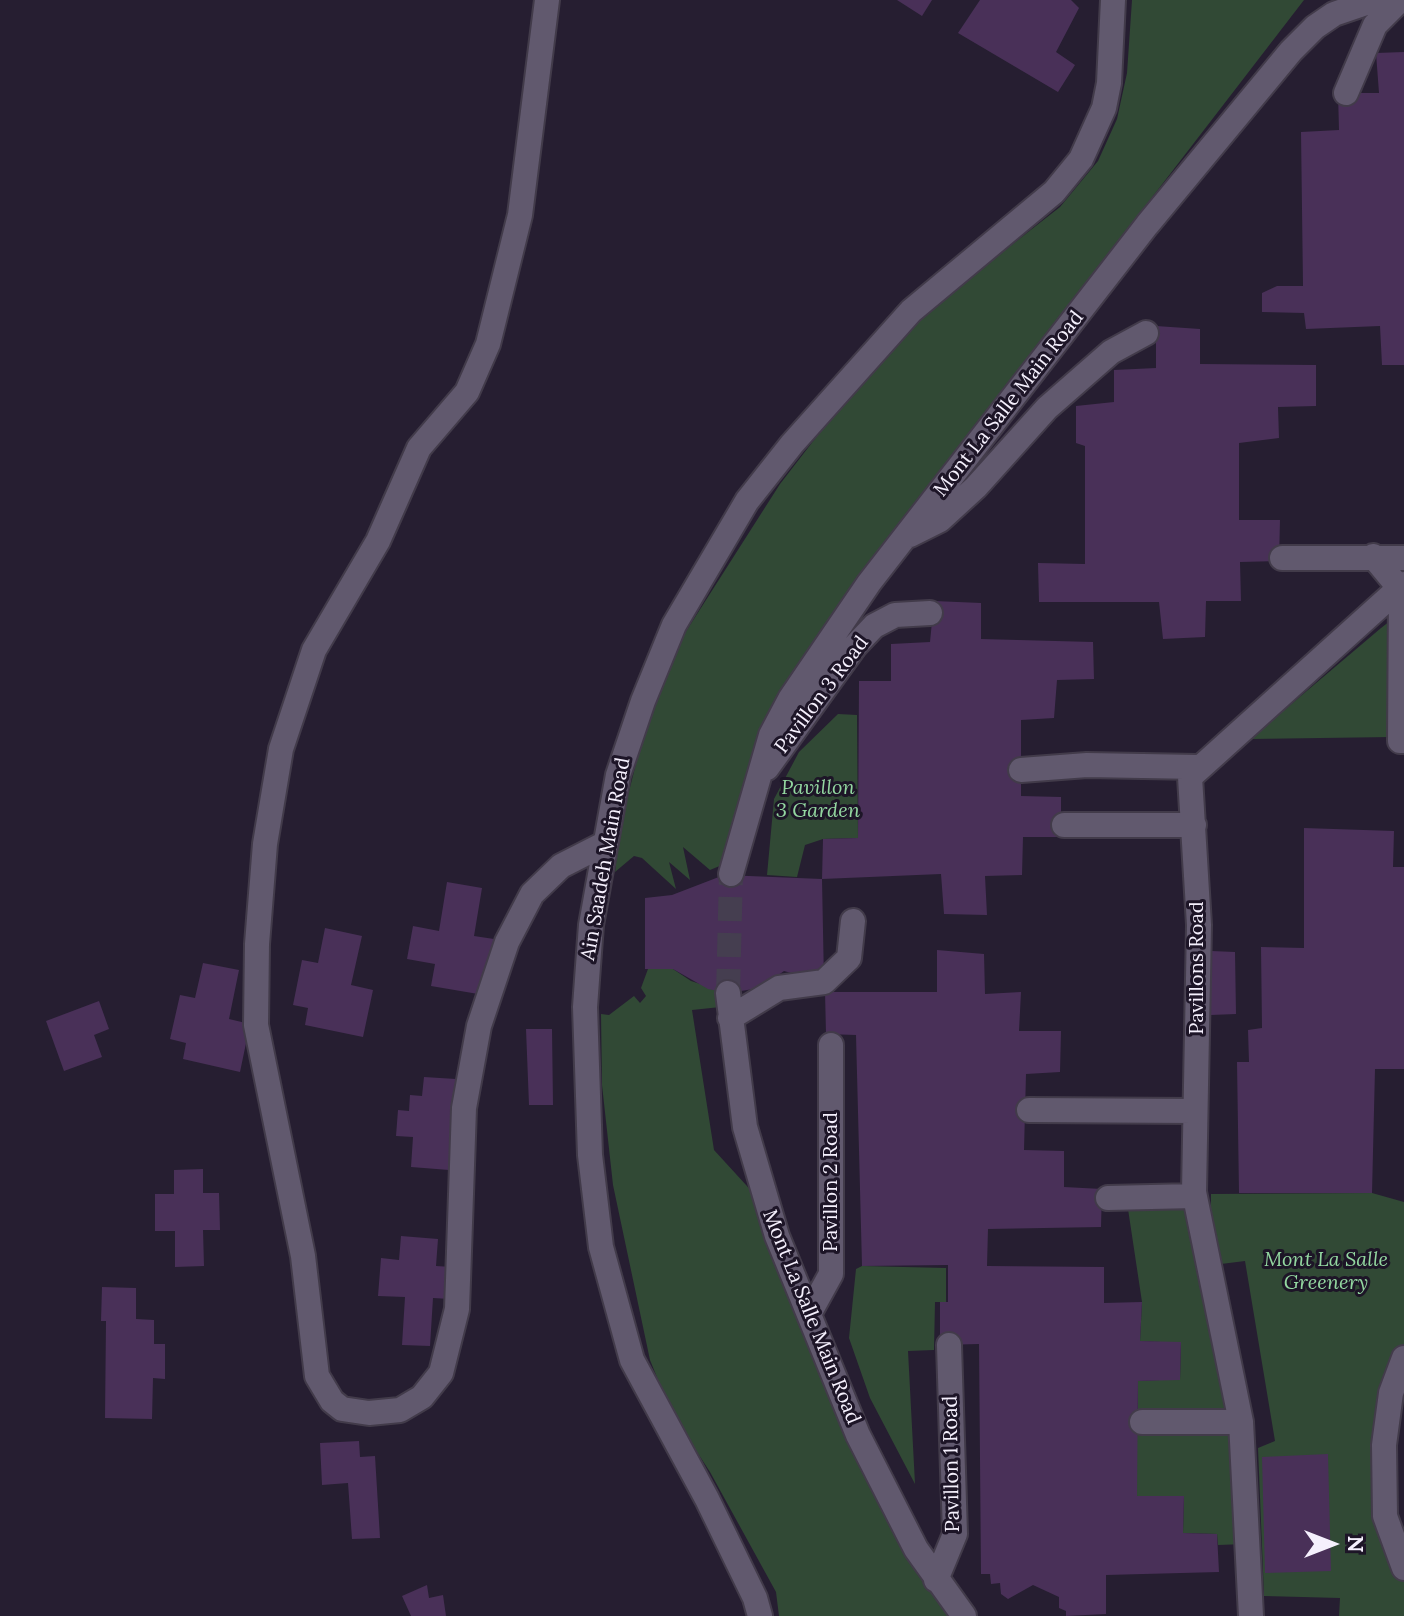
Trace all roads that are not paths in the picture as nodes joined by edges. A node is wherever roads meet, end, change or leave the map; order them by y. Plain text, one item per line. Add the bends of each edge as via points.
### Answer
1 (547, 0) edge
2 (1113, 0) edge
3 (1375, 0) edge
4 (1400, 0) edge
5 (1346, 93) dead end
6 (1146, 333) dead end
7 (905, 537) junction
8 (1373, 556) junction
9 (1282, 558) dead end
10 (1404, 558) edge
11 (1402, 587) edge
12 (930, 613) dead end
13 (1402, 741) edge
14 (1198, 767) junction
15 (1021, 770) dead end
16 (756, 782) junction
17 (1064, 825) dead end
18 (1194, 825) junction
19 (606, 843) junction
20 (731, 874) tunnel mouth
21 (853, 921) dead end
22 (728, 993) tunnel mouth
23 (730, 1018) junction
24 (831, 1045) dead end
25 (1029, 1110) dead end
26 (1194, 1111) junction
27 (1194, 1196) junction
28 (1108, 1198) dead end
29 (809, 1314) junction
30 (949, 1345) dead end
31 (1404, 1358) edge
32 (1142, 1422) dead end
33 (1241, 1422) junction
34 (1404, 1568) edge
35 (936, 1580) junction
36 (760, 1616) edge
37 (964, 1616) edge
38 (1251, 1616) edge

1 - 19 street via 520,215 488,344 467,392 419,448 378,541 314,650 281,749 265,844 256,1025 303,1256 317,1376 342,1409 400,1410 422,1397 441,1373 457,1309 464,1108 479,1026 507,942 532,894 561,866
2 - 19 street, Ain Saadeh Main Road via 1109,83 1081,159 1054,192 899,325 792,444 718,546 674,625 643,701 618,775
3 - 7 street, Mont La Salle Main Road via 1334,14 1291,51 1147,225
4 - 5 street via 1375,25
6 - 7 street via 1111,352 1047,408 940,520
7 - 16 street, Mont La Salle Main Road via 790,699
8 - 9 street
8 - 10 street
8 - 11 street
11 - 13 street
11 - 14 street
12 - 16 street, Pavillon 3 Road via 895,615 874,626
14 - 15 street
14 - 18 street, Pavillons Road via 1190,777
16 - 20 street, Mont La Salle Main Road
17 - 18 street
18 - 26 street, Pavillons Road via 1199,925
19 - 36 street, Ain Saadeh Main Road via 591,925 585,1007 589,1141 601,1247 632,1360 707,1499
21 - 23 street via 849,958 824,982 779,988
22 - 23 street, Mont La Salle Main Road
23 - 29 street, Mont La Salle Main Road via 747,1135 767,1210
24 - 29 street, Pavillon 2 Road via 831,1274
25 - 26 street
26 - 27 street, Pavillons Road
27 - 28 street
27 - 33 street, Pavillons Road
29 - 35 street, Mont La Salle Main Road via 858,1435
30 - 35 street, Pavillon 1 Road via 955,1534
31 - 34 street via 1391,1393 1384,1445 1385,1516
32 - 33 street
33 - 38 street, Pavillons Road via 1236,1550
35 - 37 street, Mont La Salle Main Road

